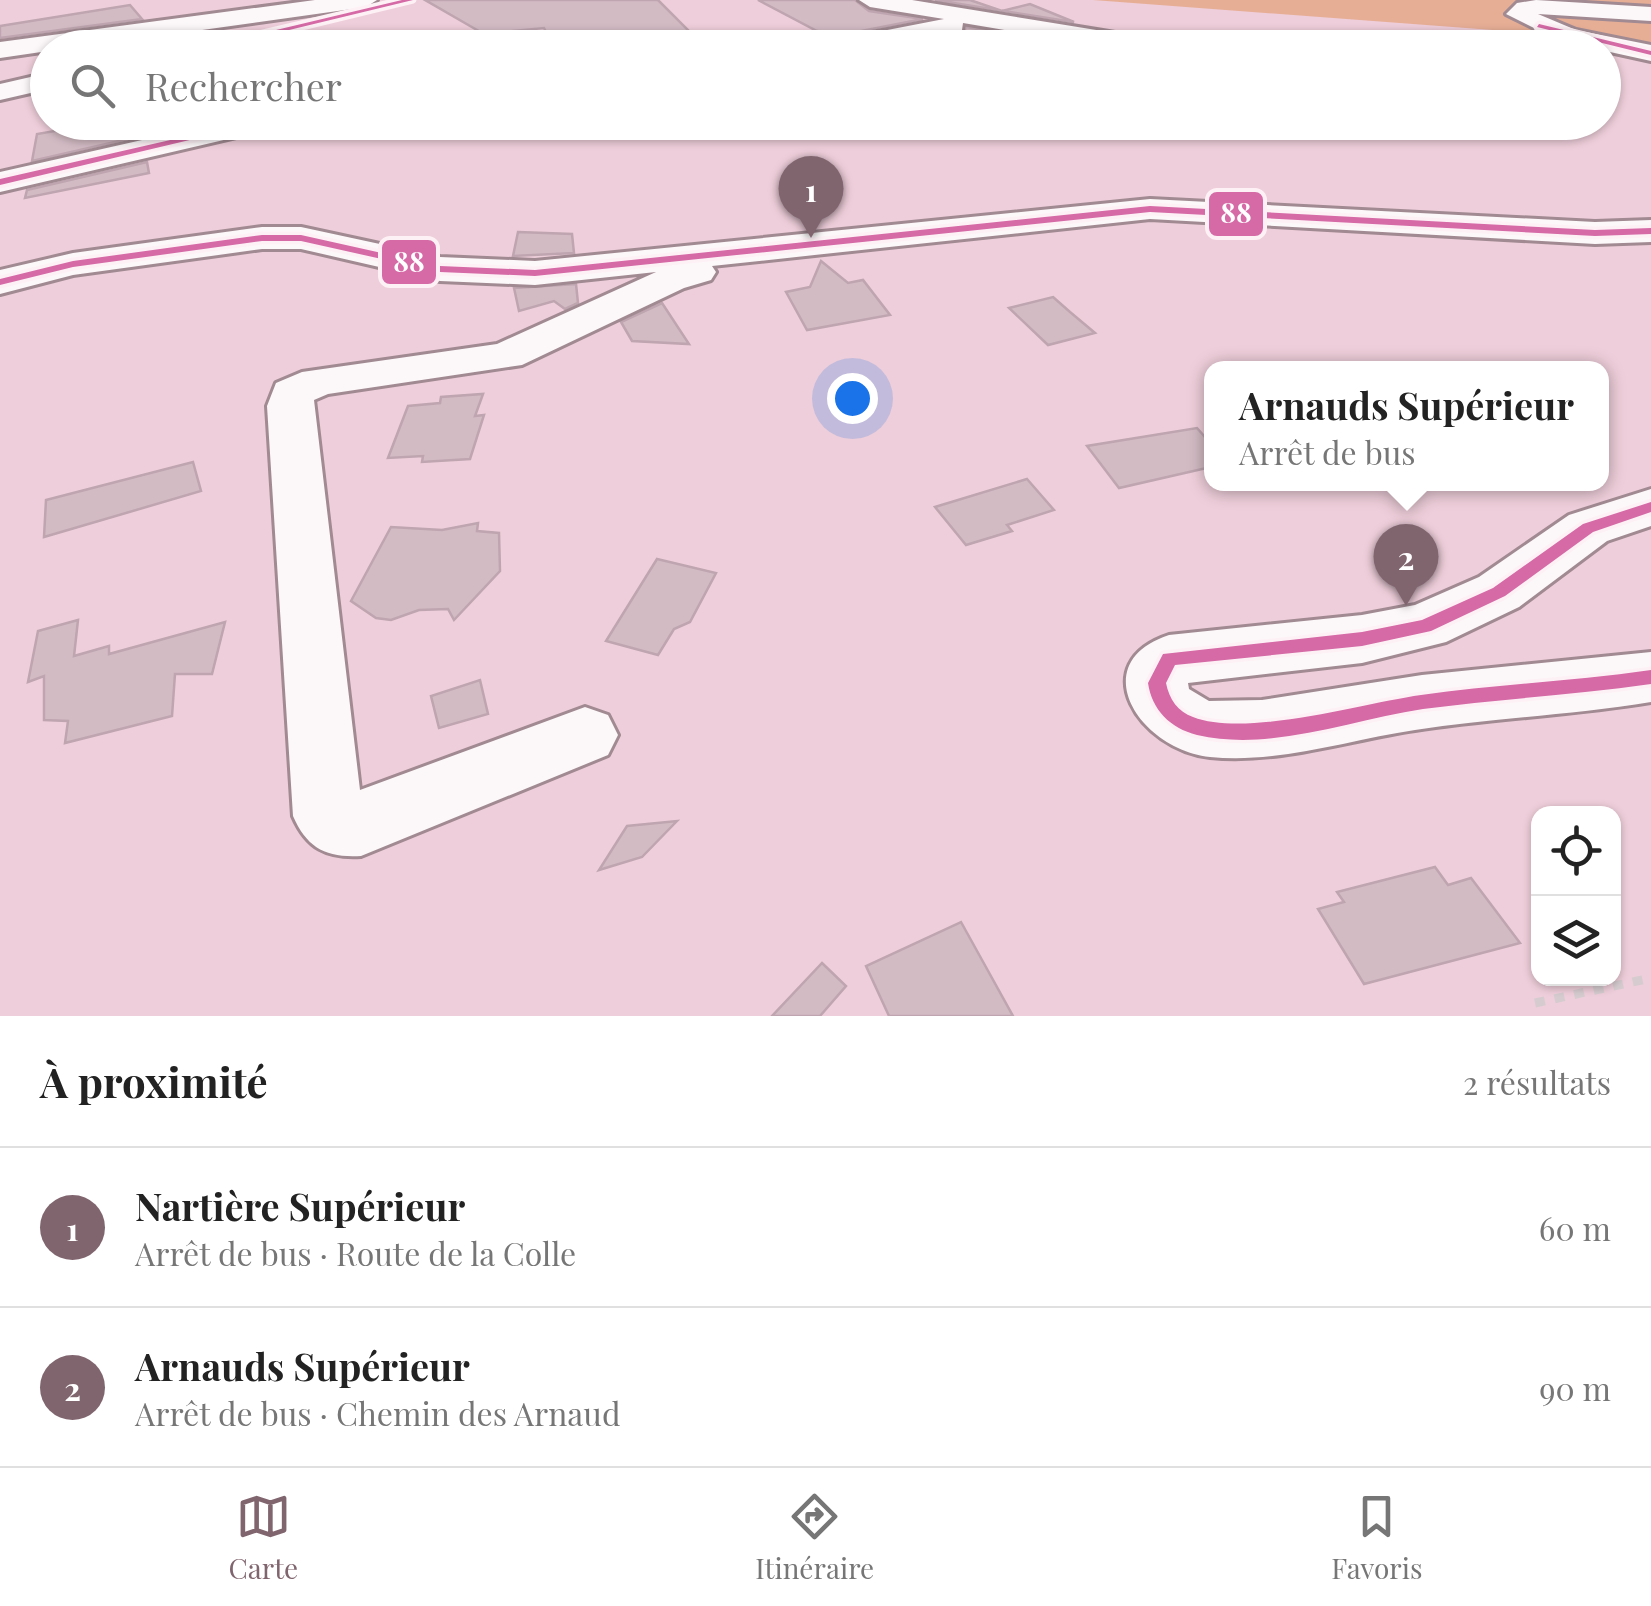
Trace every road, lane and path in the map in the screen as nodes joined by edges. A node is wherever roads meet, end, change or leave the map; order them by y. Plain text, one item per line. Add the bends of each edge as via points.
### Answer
1 (366, 0) edge
2 (410, 0) edge
3 (870, 0) edge
4 (1651, 14) edge
5 (971, 18) junction
6 (1531, 22) junction
7 (146, 30) edge
8 (279, 30) edge
9 (932, 30) edge
10 (1046, 30) edge
11 (1521, 30) edge
12 (1562, 30) edge
13 (1575, 30) edge
14 (1621, 38) edge
15 (1651, 44) edge
16 (1621, 45) edge
17 (30, 46) edge
18 (0, 50) edge
19 (1651, 53) edge
20 (1621, 55) edge
21 (1651, 63) edge
22 (30, 86) edge
23 (0, 92) edge
24 (30, 108) edge
25 (0, 112) edge
26 (185, 140) edge
27 (0, 182) edge
28 (1651, 231) edge
29 (749, 248) junction
30 (0, 282) edge
31 (1651, 507) edge
32 (1651, 676) edge
33 (585, 735) dead end
34 (1651, 978) edge
35 (1534, 1003) dead end

1 - 7 street
2 - 8 street
3 - 5 street
4 - 6 street via 1520,10
5 - 9 street
5 - 10 street
6 - 11 street via 1507,22
6 - 12 street
6 - 13 street
14 - 15 street
16 - 19 street
17 - 18 street
20 - 21 street
22 - 23 street
24 - 25 street
26 - 27 street
28 - 29 street via 1150,209
29 - 30 street via 472,273 301,238 262,238 73,264
29 - 33 street via 744,260 670,280 506,356 318,382 292,393 328,816 361,824
31 - 32 street via 1588,528 1500,592 1424,626 1362,640 1169,659 1154,688 1179,720 1206,729 1252,728
34 - 35 path

